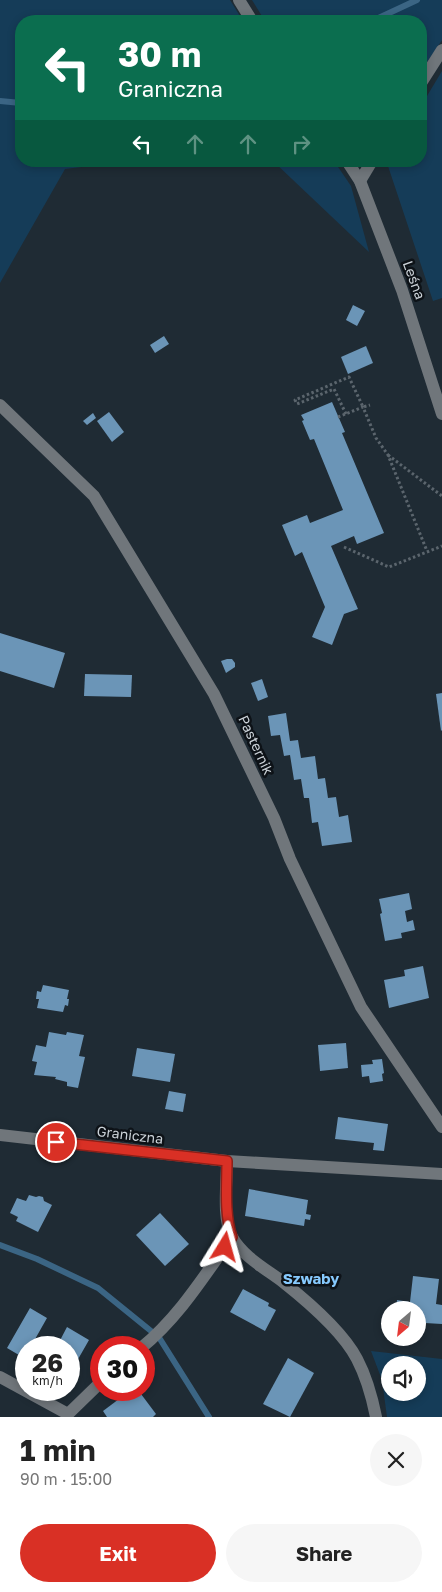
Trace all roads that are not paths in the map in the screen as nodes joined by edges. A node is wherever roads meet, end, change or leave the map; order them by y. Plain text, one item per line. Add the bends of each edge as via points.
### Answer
1 (239, 0) edge
2 (248, 15) edge
3 (442, 50) edge
4 (427, 74) edge
5 (351, 167) edge
6 (368, 167) edge
7 (360, 181) junction
8 (0, 405) edge
9 (442, 414) edge
10 (442, 1127) edge
11 (0, 1135) edge
12 (227, 1161) junction
13 (442, 1174) edge
14 (232, 1237) junction
15 (155, 1337) edge
16 (0, 1377) edge
17 (90, 1393) edge
18 (376, 1417) edge

1 - 2 street
3 - 4 street
5 - 7 street, Leśna
6 - 7 street
7 - 9 street, Leśna via 402,290
8 - 10 street, Pasternik via 94,496 214,694 361,1007
11 - 12 street, Graniczna
12 - 13 street, Graniczna
12 - 14 street via 227,1213
14 - 15 street via 176,1314
14 - 18 street via 342,1337 366,1377
16 - 17 street via 68,1414

